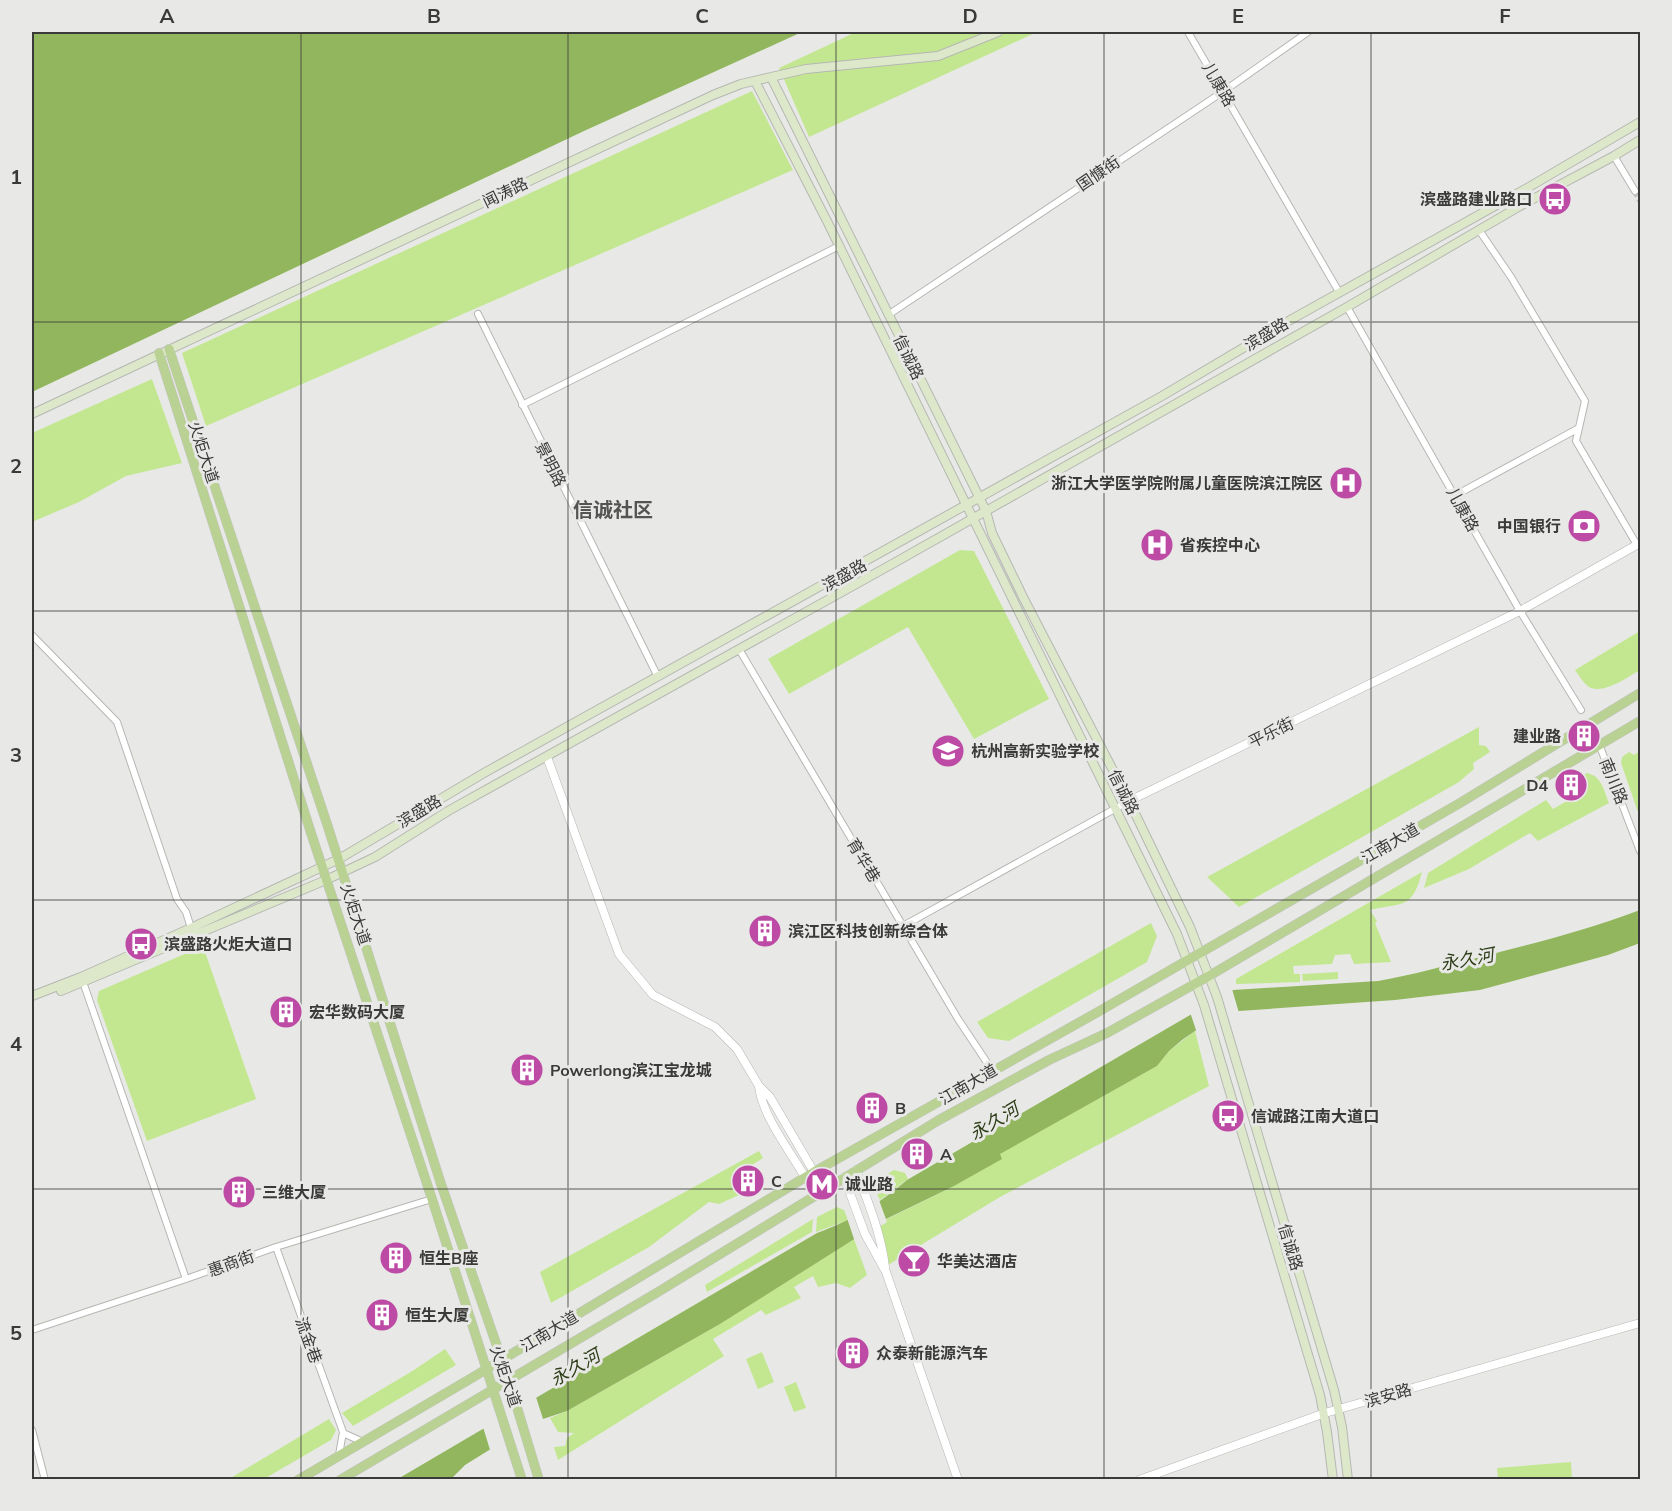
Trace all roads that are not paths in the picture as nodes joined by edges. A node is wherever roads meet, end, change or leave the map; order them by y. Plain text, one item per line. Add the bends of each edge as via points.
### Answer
1 (998, 32) edge
2 (1188, 32) edge
3 (1308, 32) edge
4 (771, 77) junction
5 (755, 81) junction
6 (1224, 91) junction
7 (1641, 122) edge
8 (1641, 140) edge
9 (1614, 156) junction
10 (1635, 191) dead end
11 (1479, 230) junction
12 (839, 246) junction
13 (1339, 292) junction
14 (1347, 307) junction
15 (478, 314) dead end
16 (888, 315) junction
17 (169, 348) junction
18 (159, 353) junction
19 (522, 405) junction
20 (32, 414) edge
21 (1579, 428) junction
22 (1456, 495) junction
23 (979, 498) junction
24 (966, 506) junction
25 (986, 511) junction
26 (972, 518) junction
27 (1639, 544) edge
28 (1520, 611) junction
29 (32, 635) edge
30 (739, 649) junction
31 (658, 677) junction
32 (1641, 693) edge
33 (1581, 710) dead end
34 (1641, 721) edge
35 (1599, 744) junction
36 (547, 757) junction
37 (1129, 801) junction
38 (1114, 809) junction
39 (1641, 851) edge
40 (339, 859) junction
41 (322, 867) junction
42 (343, 873) junction
43 (326, 880) junction
44 (903, 926) junction
45 (191, 928) junction
46 (1200, 952) junction
47 (1186, 959) junction
48 (1209, 976) junction
49 (82, 980) junction
50 (1196, 984) junction
51 (32, 996) edge
52 (32, 1001) edge
53 (992, 1070) junction
54 (759, 1086) junction
55 (856, 1170) junction
56 (814, 1172) junction
57 (844, 1177) junction
58 (805, 1178) junction
59 (432, 1199) junction
60 (276, 1247) junction
61 (886, 1272) junction
62 (186, 1279) junction
63 (1641, 1323) edge
64 (32, 1330) edge
65 (502, 1360) junction
66 (487, 1369) junction
67 (509, 1381) junction
68 (493, 1389) junction
69 (1339, 1409) junction
70 (1324, 1413) junction
71 (32, 1430) edge
72 (343, 1433) junction
73 (363, 1442) junction
74 (339, 1455) junction
75 (45, 1479) edge
76 (298, 1479) edge
77 (340, 1479) edge
78 (522, 1479) edge
79 (540, 1479) edge
80 (958, 1479) edge
81 (1138, 1479) edge
82 (1333, 1479) edge
83 (1348, 1479) edge

1 - 4 main road, 闻涛路 via 938,56 806,69
2 - 6 street, 儿康路
3 - 6 street, 国慷街
4 - 5 main road, 闻涛路
4 - 16 main road, 信诚路
5 - 12 main road, 信诚路
5 - 17 main road, 闻涛路 via 713,95
6 - 13 street, 儿康路
6 - 16 street, 国慷街
7 - 13 main road, 滨盛路
8 - 9 main road, 滨盛路
9 - 10 street
9 - 11 main road, 滨盛路
11 - 14 main road, 滨盛路
11 - 21 street via 1585,401
12 - 19 street
12 - 24 main road, 信诚路
13 - 23 main road, 滨盛路
14 - 22 street, 儿康路
14 - 25 main road, 滨盛路
15 - 19 street, 景明路
16 - 23 main road, 信诚路
17 - 18 main road, 闻涛路
17 - 40 main road, 火炬大道
18 - 20 main road, 闻涛路
18 - 41 main road, 火炬大道
19 - 31 street, 景明路
21 - 22 street
21 - 27 street via 1576,441
22 - 28 street, 儿康路
23 - 24 main road, 滨盛路
23 - 25 main road, 信诚路
24 - 26 main road, 信诚路
24 - 31 main road, 滨盛路
25 - 26 main road, 滨盛路
25 - 37 main road, 信诚路 via 992,533 1023,597
26 - 30 main road, 滨盛路
26 - 38 main road, 信诚路
27 - 28 street, 平乐街
28 - 33 street, 儿康路
28 - 37 street, 平乐街
29 - 45 street via 117,722 177,899
30 - 36 main road, 滨盛路
30 - 44 street, 育华巷
31 - 40 main road, 滨盛路
32 - 46 main road, 江南大道 via 1460,803
34 - 35 main road, 江南大道
35 - 39 street, 南川路
35 - 48 main road, 江南大道
36 - 42 main road, 滨盛路
36 - 54 street via 619,954 653,995 715,1027 737,1049
37 - 38 street, 平乐街
37 - 46 main road, 信诚路
38 - 44 street, 平乐街
38 - 47 main road, 信诚路
40 - 41 main road, 滨盛路
40 - 42 main road, 火炬大道
41 - 43 main road, 火炬大道
41 - 45 main road, 滨盛路
42 - 43 main road, 滨盛路
42 - 65 main road, 火炬大道 via 441,1184
43 - 49 main road, 滨盛路
43 - 59 main road, 火炬大道
44 - 53 street, 育华巷
45 - 49 main road, 滨盛路
46 - 47 main road, 江南大道
46 - 48 main road, 信诚路
47 - 50 main road, 信诚路
47 - 53 main road, 江南大道
48 - 50 main road, 江南大道
48 - 69 main road, 信诚路
49 - 51 main road, 滨盛路
49 - 52 main road, 滨盛路
49 - 62 street
50 - 55 main road, 江南大道 via 939,1120
50 - 70 main road, 信诚路
53 - 56 main road, 江南大道
54 - 56 street via 770,1097
54 - 58 street via 770,1118
55 - 57 main road, 江南大道
55 - 61 street via 882,1245
56 - 58 main road, 江南大道
57 - 61 street via 869,1242
57 - 67 main road, 江南大道
58 - 65 main road, 江南大道
59 - 60 street, 惠商街
59 - 66 main road, 火炬大道
60 - 62 street, 惠商街
60 - 72 street, 流金巷
61 - 80 street
62 - 64 street, 惠商街
63 - 69 street, 滨安路
65 - 66 main road, 江南大道
65 - 67 main road, 火炬大道
66 - 68 main road, 火炬大道
66 - 73 main road, 江南大道
67 - 68 main road, 江南大道
67 - 79 main road, 火炬大道
68 - 77 main road, 江南大道
68 - 78 main road, 火炬大道
69 - 70 street, 滨安路
69 - 83 main road, 信诚路
70 - 81 street, 滨安路
70 - 82 main road, 信诚路
71 - 75 street
72 - 73 street
72 - 74 street
73 - 74 main road, 江南大道
74 - 76 main road, 江南大道

